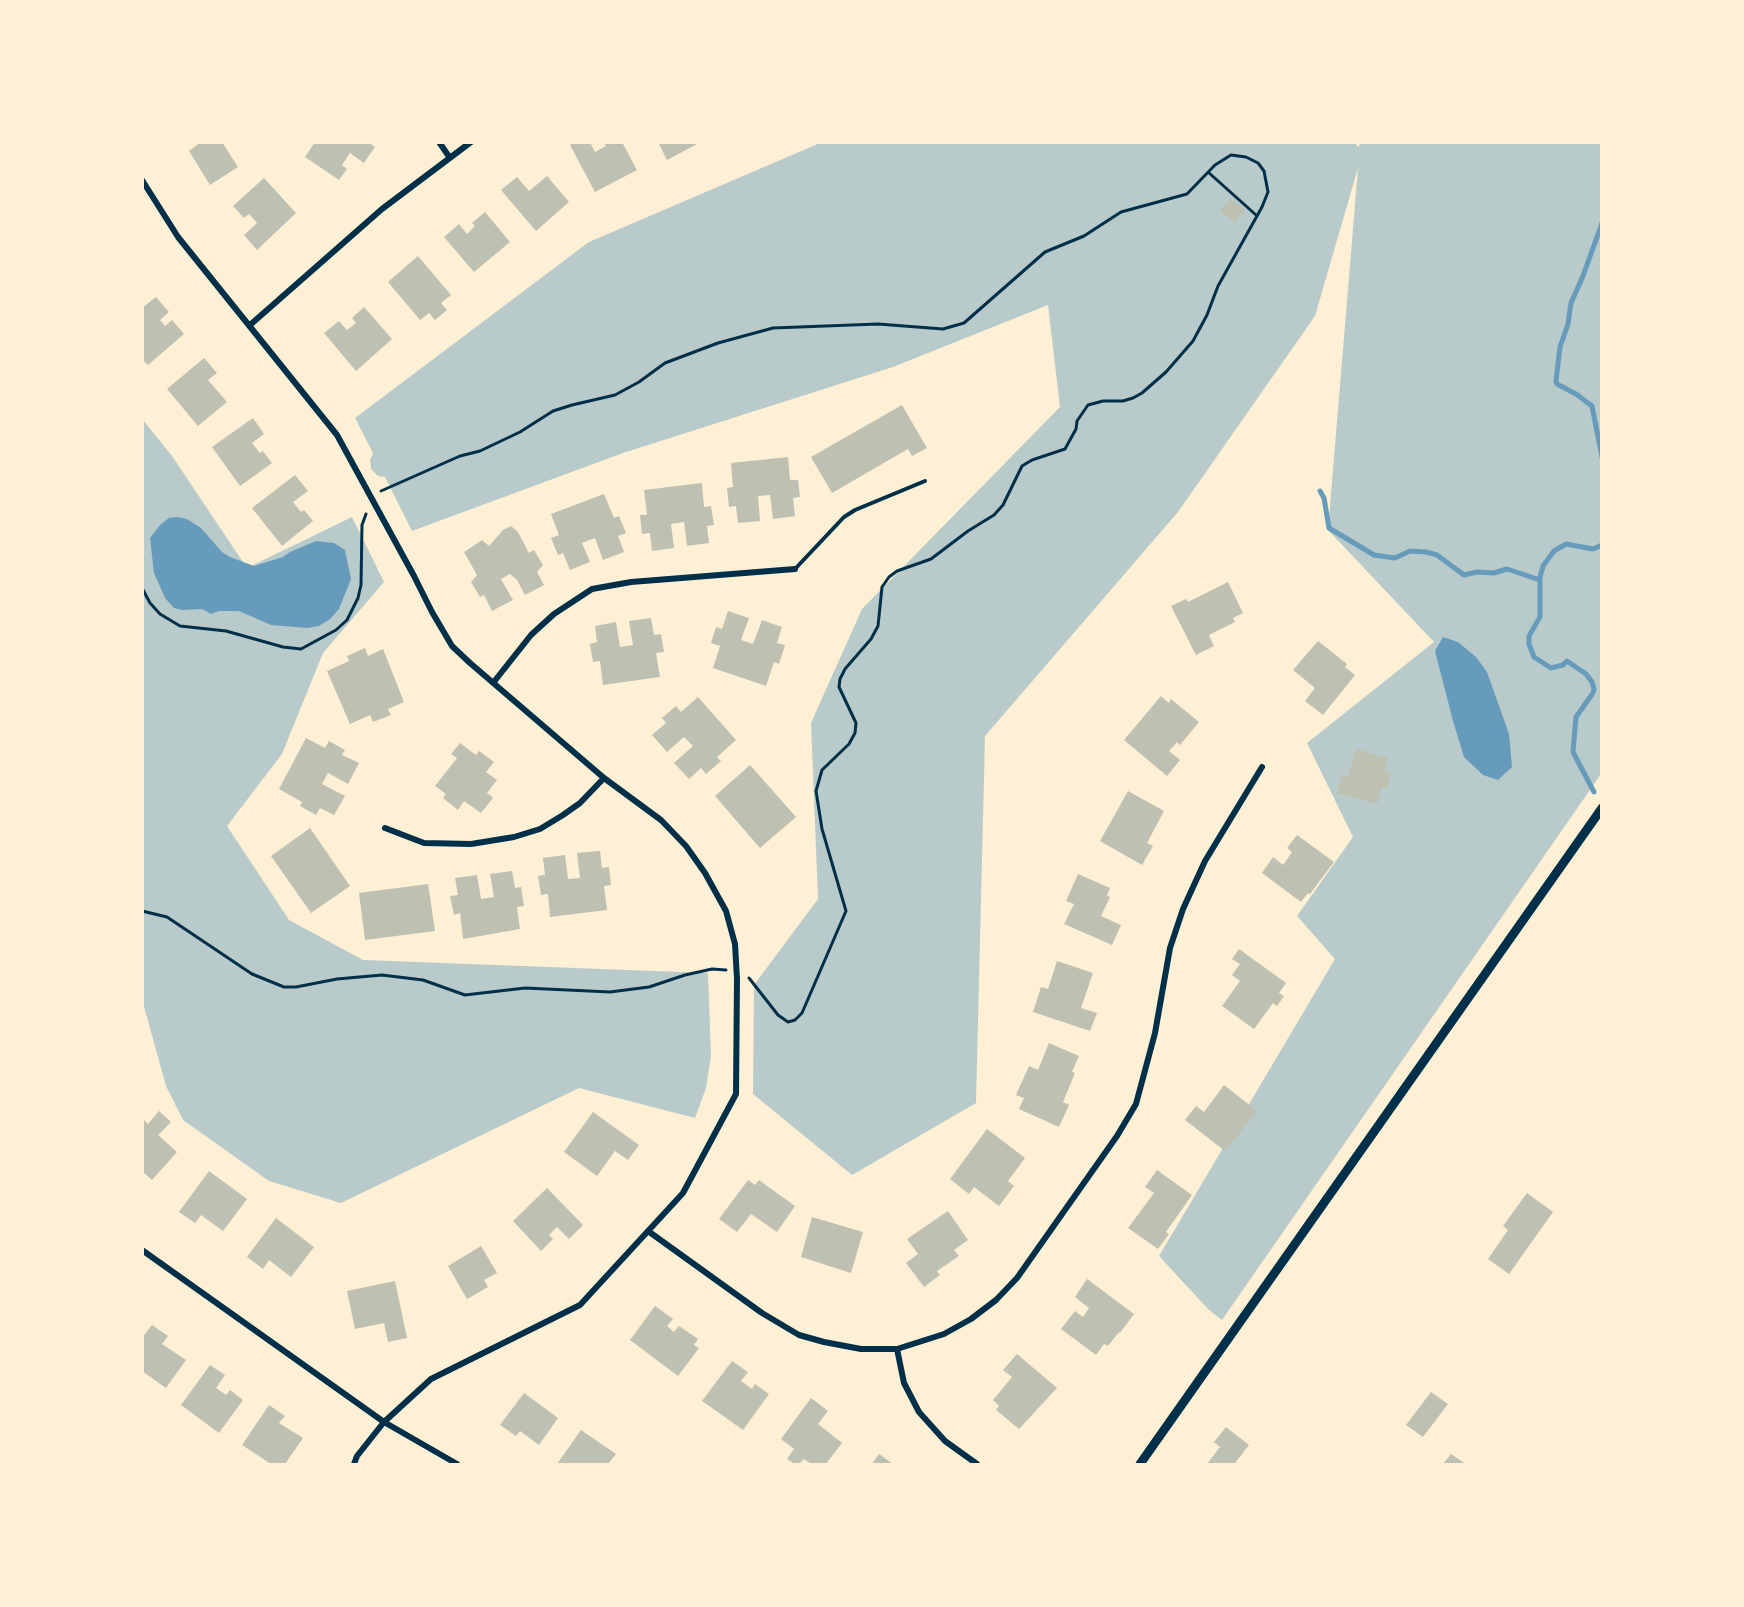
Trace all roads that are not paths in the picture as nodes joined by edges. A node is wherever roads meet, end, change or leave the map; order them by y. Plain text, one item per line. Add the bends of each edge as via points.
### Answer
1 (439, 142) edge
2 (471, 142) edge
3 (450, 158) junction
4 (142, 180) edge
5 (250, 325) junction
6 (925, 481) dead end
7 (795, 569) joint
8 (493, 683) junction
9 (1262, 767) dead end
10 (604, 778) junction
11 (1602, 808) edge
12 (385, 828) dead end
13 (648, 1232) junction
14 (142, 1250) edge
15 (897, 1348) junction
16 (384, 1422) junction
17 (354, 1464) edge
18 (457, 1464) edge
19 (977, 1464) edge
20 (1140, 1464) edge

1 - 3 street
2 - 3 street
3 - 5 street via 382,209
4 - 5 street via 178,237
5 - 8 street via 337,435 453,646
6 - 7 lane via 844,517
7 - 8 street via 631,582 592,589 531,635
8 - 10 street
9 - 15 street via 1205,861 1183,909 1170,948 1136,1104 1117,1136 1017,1278 996,1300 944,1334
10 - 12 street via 563,815 540,829 514,837 471,844 424,843
10 - 13 street via 661,820 686,846 726,911 735,944 736,1094 683,1193
11 - 20 street
13 - 15 street via 799,1335 861,1349
13 - 16 street via 580,1305 431,1379
14 - 16 street
15 - 19 street via 904,1383 919,1412 945,1441
16 - 17 street
16 - 18 street

